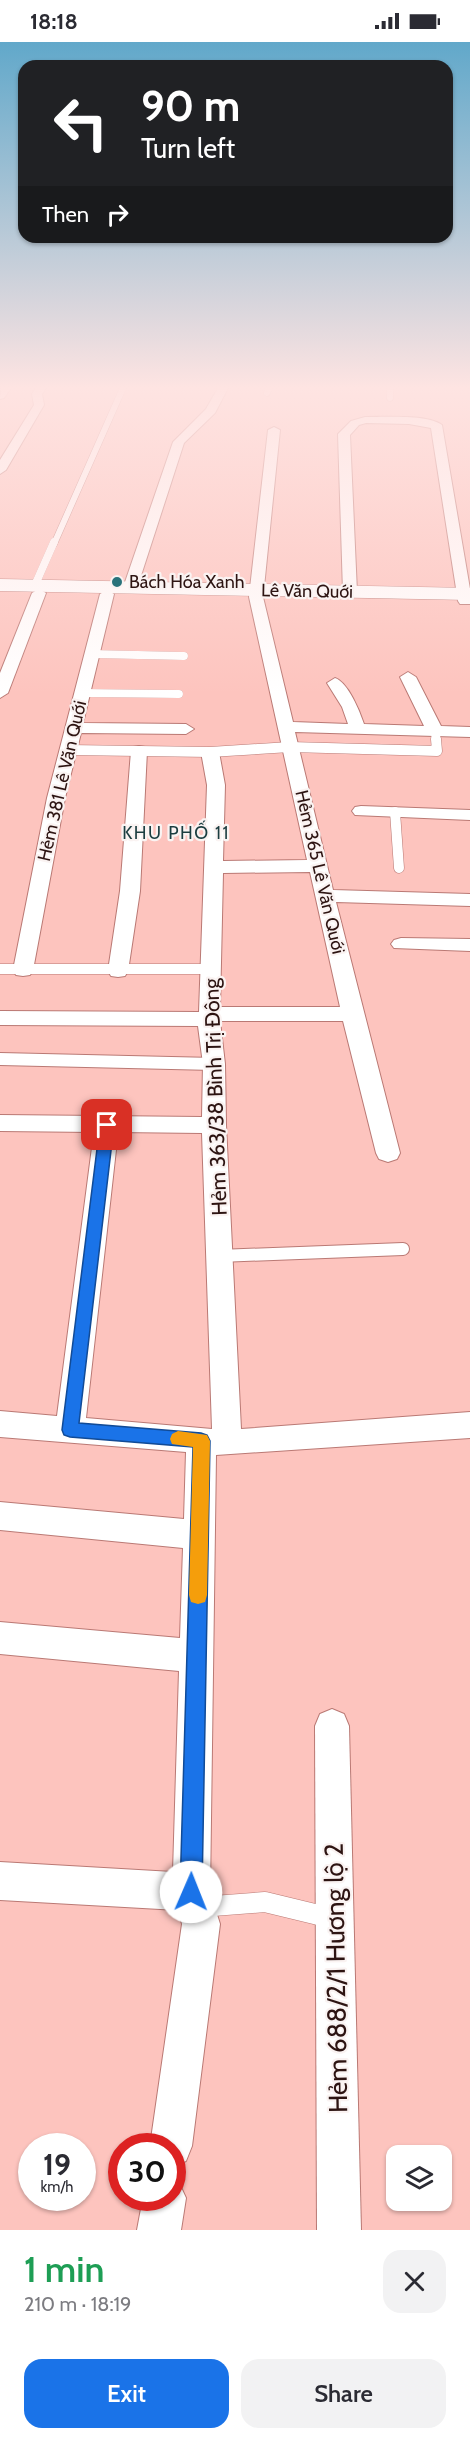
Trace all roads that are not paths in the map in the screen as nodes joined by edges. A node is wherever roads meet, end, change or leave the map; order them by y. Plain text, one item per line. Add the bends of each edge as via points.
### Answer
1 (79, 490) edge
2 (163, 490) edge
3 (267, 490) edge
4 (346, 490) edge
5 (446, 490) edge
6 (0, 585) edge
7 (130, 588) junction
8 (37, 589) junction
9 (0, 592) edge
10 (350, 592) junction
11 (107, 594) junction
12 (256, 594) junction
13 (467, 598) edge
14 (92, 654) junction
15 (184, 656) dead end
16 (3, 675) edge
17 (408, 677) dead end
18 (334, 683) dead end
19 (0, 693) edge
20 (82, 693) junction
21 (179, 694) dead end
22 (285, 727) junction
23 (73, 728) junction
24 (186, 729) dead end
25 (358, 729) junction
26 (435, 731) junction
27 (470, 732) edge
28 (290, 747) junction
29 (68, 750) junction
30 (139, 751) junction
31 (210, 752) junction
32 (361, 811) dead end
33 (395, 812) junction
34 (470, 815) edge
35 (319, 866) junction
36 (214, 867) junction
37 (399, 868) dead end
38 (326, 896) junction
39 (470, 900) edge
40 (401, 944) dead end
41 (470, 945) edge
42 (0, 969) edge
43 (211, 969) junction
44 (22, 970) junction
45 (118, 970) junction
46 (352, 1014) junction
47 (210, 1017) junction
48 (0, 1018) edge
49 (0, 1059) edge
50 (214, 1064) junction
51 (0, 1123) edge
52 (107, 1125) junction
53 (214, 1125) junction
54 (388, 1153) dead end
55 (403, 1249) dead end
56 (219, 1256) junction
57 (0, 1424) edge
58 (470, 1425) edge
59 (70, 1430) junction
60 (214, 1442) junction
61 (0, 1516) edge
62 (200, 1535) junction
63 (0, 1638) edge
64 (196, 1656) junction
65 (332, 1726) dead end
66 (0, 1881) edge
67 (194, 1900) junction
68 (335, 1919) junction
69 (173, 2133) edge
70 (162, 2211) edge
71 (159, 2230) edge
72 (339, 2230) edge

1 - 8 lane
2 - 7 street
3 - 12 street, Hẻm 365 Lê Văn Quới
4 - 10 street
5 - 13 street
6 - 8 main road, Lê Văn Quới
7 - 8 main road, Lê Văn Quới
7 - 12 main road, Lê Văn Quới
8 - 9 main road, Lê Văn Quới
8 - 11 main road, Lê Văn Quới
8 - 16 street
10 - 12 main road, Lê Văn Quới
10 - 13 main road, Lê Văn Quới
11 - 12 main road, Lê Văn Quới
11 - 14 street, Hẻm 381 Lê Văn Quới
12 - 13 main road, Lê Văn Quới
12 - 22 street, Hẻm 365 Lê Văn Quới
14 - 15 lane
14 - 20 street, Hẻm 381 Lê Văn Quới
16 - 19 street
17 - 26 street
18 - 25 street
20 - 21 lane
20 - 23 street, Hẻm 381 Lê Văn Quới
22 - 25 street
22 - 28 street, Hẻm 365 Lê Văn Quới
23 - 24 street
23 - 29 street, Hẻm 381 Lê Văn Quới
25 - 26 street
26 - 27 street
26 - 28 lane via 437,751
28 - 31 lane
28 - 35 street, Hẻm 365 Lê Văn Quới
29 - 30 lane
29 - 44 street, Hẻm 381 Lê Văn Quới
30 - 31 lane
30 - 45 street via 130,891
31 - 36 street, Hẻm 363/38 Bình Trị Đông via 216,785
32 - 33 street
33 - 34 street
33 - 37 lane
35 - 36 street
35 - 38 street, Hẻm 365 Lê Văn Quới
36 - 43 street, Hẻm 363/38 Bình Trị Đông
38 - 39 street
38 - 46 street, Hẻm 365 Lê Văn Quới
40 - 41 street
42 - 44 lane
43 - 45 lane
43 - 47 street, Hẻm 363/38 Bình Trị Đông
44 - 45 lane
46 - 47 street
46 - 54 street, Hẻm 365 Lê Văn Quới
47 - 48 street
47 - 50 street, Hẻm 363/38 Bình Trị Đông
49 - 50 lane
50 - 53 street, Hẻm 363/38 Bình Trị Đông
51 - 52 street
52 - 53 street
52 - 59 street
53 - 56 street, Hẻm 363/38 Bình Trị Đông
55 - 56 lane
56 - 60 street, Hẻm 363/38 Bình Trị Đông
57 - 59 street
58 - 60 street
59 - 60 street
60 - 62 street, Hẻm 363/38 Bình Trị Đông
61 - 62 street
62 - 64 street, Hẻm 363/38 Bình Trị Đông
63 - 64 street
64 - 67 street, Hẻm 363/38 Bình Trị Đông
65 - 68 street, Hẻm 688/2/1 Hương lộ 2
66 - 67 street
67 - 68 lane via 265,1902
67 - 69 street, Hẻm 363/38 Bình Trị Đông via 201,1924
68 - 72 street, Hẻm 688/2/1 Hương lộ 2
70 - 71 street

